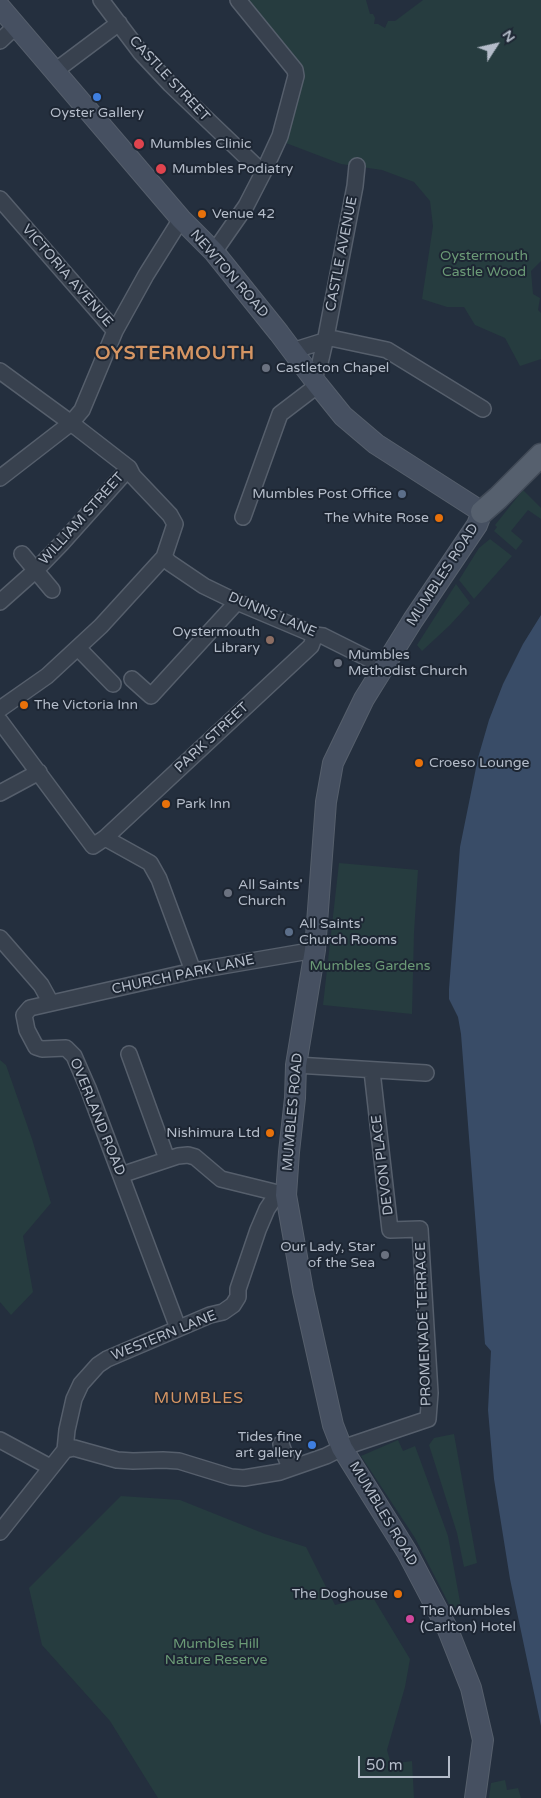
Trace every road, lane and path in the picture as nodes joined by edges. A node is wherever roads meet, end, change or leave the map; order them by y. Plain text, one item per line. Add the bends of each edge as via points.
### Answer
1 (101, 0) edge
2 (238, 0) edge
3 (0, 8) edge
4 (118, 23) junction
5 (16, 26) junction
6 (0, 41) edge
7 (55, 71) junction
8 (357, 166) dead end
9 (264, 173) junction
10 (0, 199) edge
11 (181, 219) junction
12 (214, 252) junction
13 (114, 331) junction
14 (325, 339) junction
15 (292, 351) junction
16 (0, 371) edge
17 (315, 382) junction
18 (483, 409) dead end
19 (71, 423) junction
20 (541, 455) edge
21 (129, 468) junction
22 (0, 478) edge
23 (482, 512) junction
24 (243, 517) dead end
25 (22, 554) dead end
26 (164, 557) junction
27 (36, 570) junction
28 (52, 590) dead end
29 (0, 602) edge
30 (237, 602) junction
31 (315, 635) junction
32 (78, 648) junction
33 (385, 667) junction
34 (132, 679) dead end
35 (113, 684) dead end
36 (0, 709) edge
37 (0, 721) edge
38 (39, 772) junction
39 (0, 793) edge
40 (106, 838) junction
41 (0, 938) edge
42 (315, 950) junction
43 (193, 971) junction
44 (52, 1003) junction
45 (129, 1054) dead end
46 (296, 1065) junction
47 (372, 1071) junction
48 (426, 1073) dead end
49 (167, 1160) junction
50 (121, 1175) junction
51 (282, 1195) junction
52 (420, 1229) joint
53 (178, 1328) junction
54 (0, 1440) edge
55 (281, 1444) dead end
56 (342, 1448) junction
57 (65, 1450) junction
58 (50, 1467) junction
59 (290, 1468) junction
60 (0, 1532) edge
61 (475, 1798) edge

1 - 4 street, CASTLE STREET
2 - 9 street via 295,70 296,76 280,136
3 - 5 main road, NEWTON ROAD
4 - 7 street
4 - 9 street, CASTLE STREET via 170,84
5 - 6 street
5 - 7 main road, NEWTON ROAD
7 - 11 main road, NEWTON ROAD
8 - 14 street, CASTLE AVENUE
9 - 12 street
10 - 13 street, VICTORIA AVENUE
11 - 12 main road, NEWTON ROAD
11 - 13 street
12 - 15 main road, NEWTON ROAD
13 - 19 street via 82,410
14 - 15 street
14 - 17 street, CASTLE AVENUE
14 - 18 street via 387,350
15 - 17 main road, NEWTON ROAD
16 - 19 street
17 - 23 main road, NEWTON ROAD via 343,416 376,444
17 - 24 street via 280,414
19 - 21 street
19 - 22 street
20 - 23 main road, MUMBLES ROAD
21 - 26 street via 176,524
21 - 27 street, WILLIAM STREET
23 - 33 main road, MUMBLES ROAD via 477,525
25 - 27 street, WILLIAM STREET
26 - 30 street, DUNNS LANE via 204,586
26 - 32 street
27 - 28 street, WILLIAM STREET
27 - 29 street, WILLIAM STREET
30 - 31 street, DUNNS LANE
30 - 34 street via 151,696
31 - 33 street, DUNNS LANE
31 - 40 street, PARK STREET via 311,646
32 - 35 street
32 - 36 street
33 - 42 main road, MUMBLES ROAD via 364,699 333,763 326,802
37 - 38 street
38 - 39 street
38 - 40 street via 93,846
40 - 43 street via 150,863
41 - 44 street via 41,985
42 - 43 street, CHURCH PARK LANE
42 - 46 main road, MUMBLES ROAD
43 - 44 street, CHURCH PARK LANE
44 - 50 street, OVERLAND ROAD via 30,1008 24,1015 27,1030 36,1047 66,1048 74,1056
45 - 49 street
46 - 47 street
46 - 51 main road, MUMBLES ROAD via 296,1098
47 - 48 street
47 - 52 street, DEVON PLACE via 390,1230
49 - 50 street
49 - 51 street via 188,1155 221,1179
50 - 53 street, OVERLAND ROAD
51 - 53 street, WESTERN LANE via 267,1209 234,1305
51 - 56 main road, MUMBLES ROAD via 333,1425
52 - 56 street, PROMENADE TERRACE via 430,1393 428,1420
53 - 57 street, WESTERN LANE via 107,1359 90,1372 74,1399
54 - 58 street
55 - 59 street
56 - 59 street, PROMENADE TERRACE
56 - 61 main road, MUMBLES ROAD via 408,1552 448,1630 471,1688 483,1740
57 - 58 street
57 - 59 street, PROMENADE TERRACE via 74,1448 133,1462 179,1461 231,1477 244,1478
58 - 60 street

